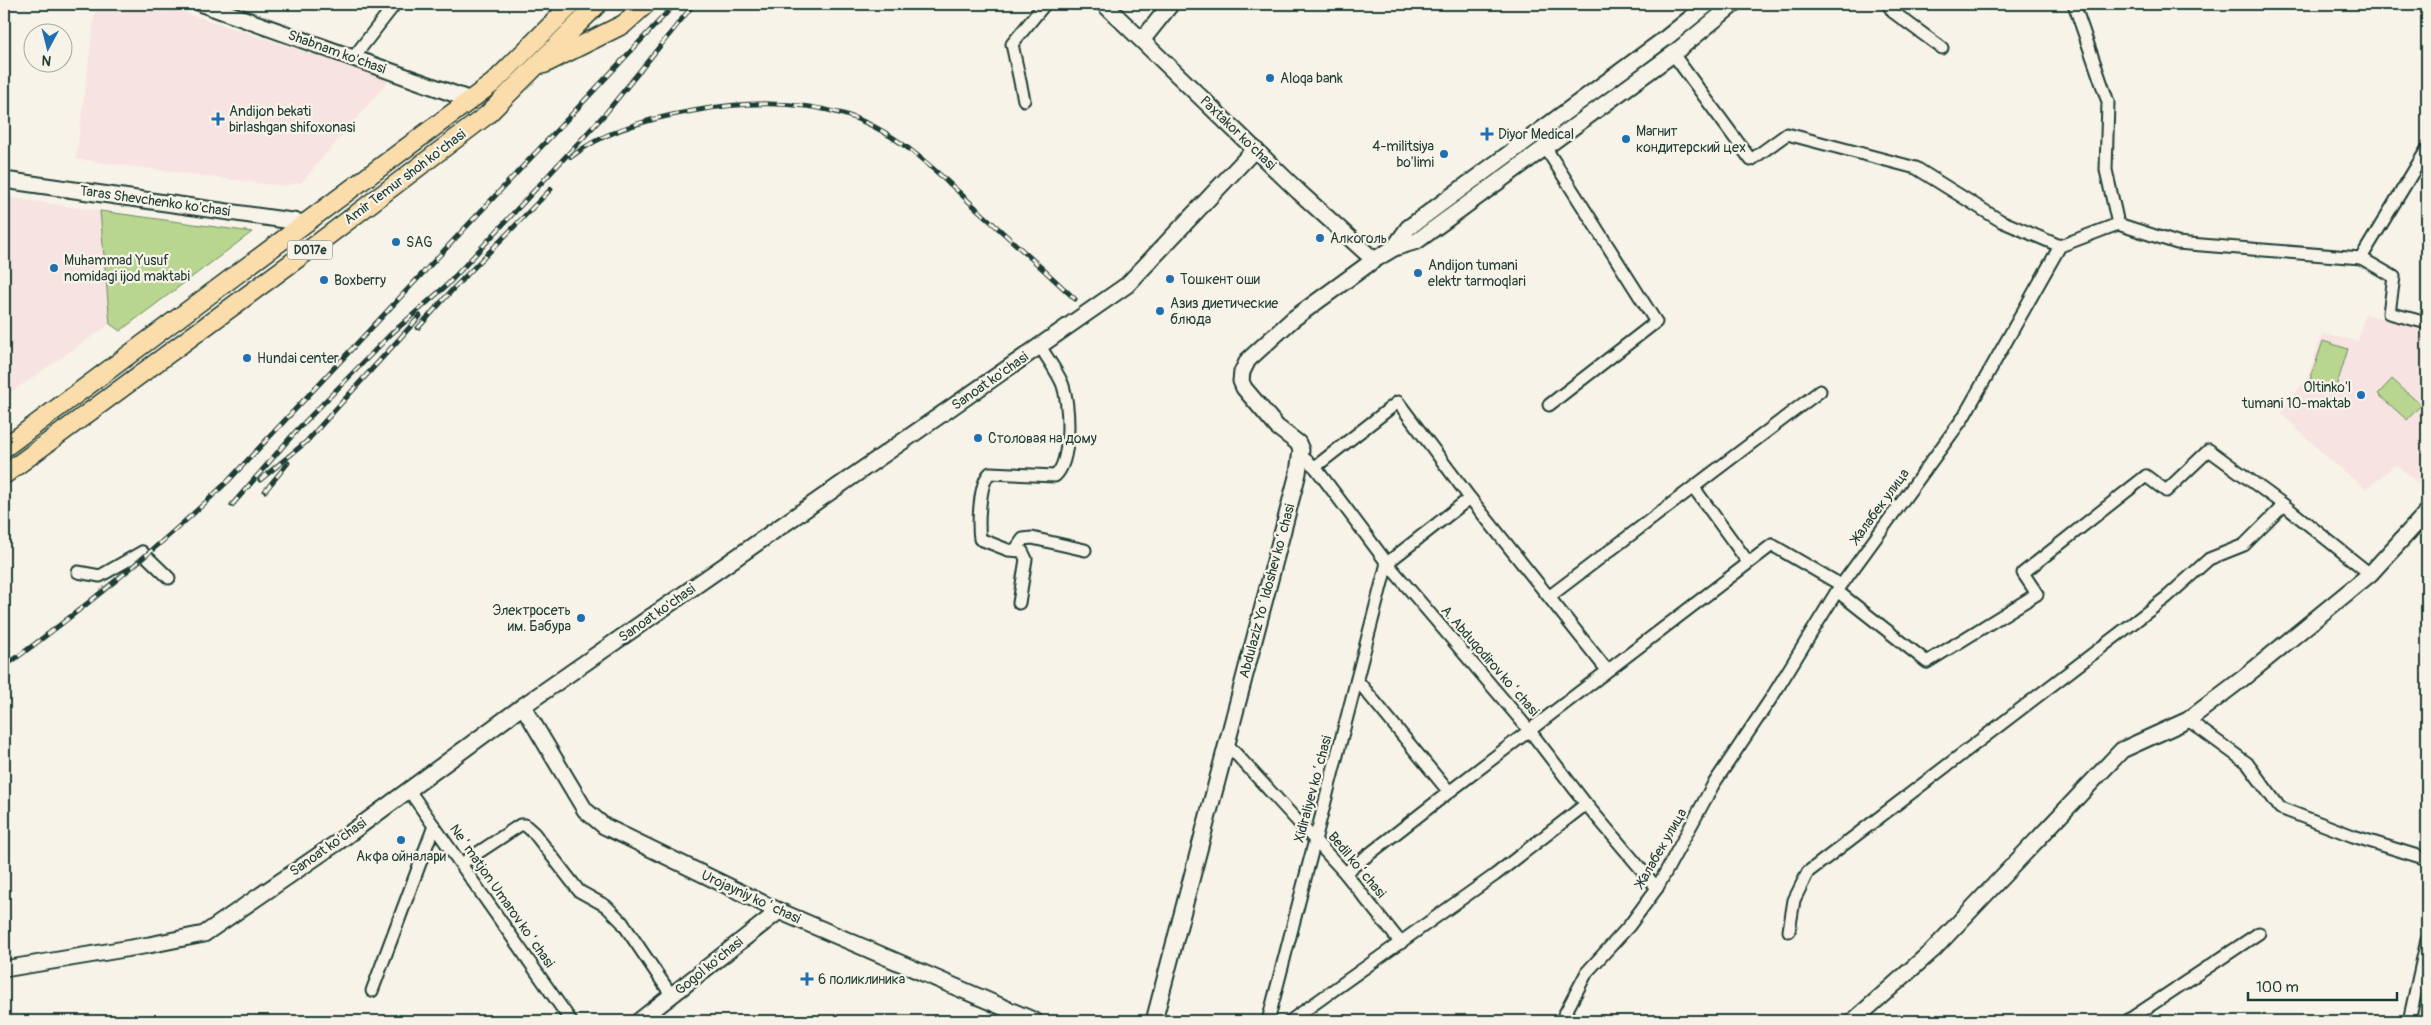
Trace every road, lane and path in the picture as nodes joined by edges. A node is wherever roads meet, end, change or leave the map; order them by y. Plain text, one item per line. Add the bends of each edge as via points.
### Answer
1 (202, 4) edge
2 (572, 4) edge
3 (598, 4) edge
4 (646, 4) edge
5 (1045, 4) edge
6 (1104, 4) edge
7 (1171, 4) edge
8 (1708, 4) edge
9 (1734, 4) edge
10 (1888, 4) edge
11 (2074, 4) edge
12 (390, 5) edge
13 (1142, 39) junction
14 (1942, 48) dead end
15 (1673, 54) junction
16 (353, 58) junction
17 (534, 68) junction
18 (471, 100) junction
19 (1024, 100) dead end
20 (1559, 117) junction
21 (1568, 130) junction
22 (1545, 147) junction
23 (1255, 149) junction
24 (2427, 149) edge
25 (4, 180) edge
26 (306, 223) junction
27 (2118, 224) junction
28 (2060, 246) junction
29 (1394, 248) junction
30 (2361, 258) junction
31 (1374, 260) junction
32 (2427, 323) edge
33 (1040, 346) junction
34 (1820, 391) dead end
35 (1548, 405) dead end
36 (4, 448) edge
37 (1300, 455) junction
38 (1315, 467) junction
39 (4, 474) edge
40 (1694, 488) junction
41 (1470, 498) junction
42 (2284, 505) junction
43 (2427, 512) edge
44 (1016, 549) junction
45 (1085, 550) dead end
46 (1748, 562) junction
47 (1387, 563) junction
48 (78, 572) dead end
49 (2370, 574) junction
50 (169, 578) dead end
51 (1839, 588) junction
52 (1550, 596) junction
53 (1019, 603) dead end
54 (1607, 670) junction
55 (1357, 680) junction
56 (523, 706) junction
57 (2188, 720) junction
58 (1530, 731) junction
59 (1226, 743) junction
60 (408, 789) junction
61 (1450, 792) junction
62 (1586, 804) junction
63 (434, 826) junction
64 (1315, 840) junction
65 (2427, 858) edge
66 (461, 864) junction
67 (1345, 873) junction
68 (1658, 888) junction
69 (779, 910) junction
70 (1789, 931) dead end
71 (2259, 933) dead end
72 (2427, 940) edge
73 (1401, 943) junction
74 (4, 969) edge
75 (372, 991) dead end
76 (672, 996) junction
77 (571, 1021) edge
78 (639, 1021) edge
79 (1035, 1021) edge
80 (1154, 1021) edge
81 (1268, 1021) edge
82 (1290, 1021) edge
83 (1561, 1021) edge
84 (1853, 1021) edge
85 (2127, 1021) edge
86 (2410, 1021) edge

1 - 16 main road, Shabnam ko'chasi
2 - 18 main road, Amir Temur shoh ko'chasi / D017e via 493,83
3 - 17 main road, Amir Temur shoh ko'chasi / D017e
4 - 17 main road via 624,24
5 - 19 street via 1012,44
6 - 13 main road, Paxtakor ko'chasi
7 - 13 main road
8 - 20 main road
9 - 15 main road
10 - 14 street via 1893,12
11 - 27 street via 2108,102 2106,170
12 - 16 street
13 - 23 main road, Paxtakor ko'chasi
15 - 21 main road
15 - 28 street via 1751,160 1787,134 1916,168 2001,221
16 - 18 main road, Shabnam ko'chasi
17 - 39 main road, Amir Temur shoh ko'chasi / D017e via 480,121
18 - 26 main road, Amir Temur shoh ko'chasi / D017e
20 - 21 main road
20 - 29 main road via 1408,228
21 - 22 main road
22 - 29 main road via 1418,241
22 - 35 street via 1656,322
23 - 31 main road, Paxtakor ko'chasi
23 - 33 main road, Sanoat ko'chasi via 1127,285
24 - 30 street
25 - 26 main road, Taras Shevchenko ko'chasi
26 - 36 main road, Amir Temur shoh ko'chasi / D017e
27 - 28 street
27 - 30 street via 2176,243
28 - 51 street, Жалабек улица via 1963,418
29 - 31 main road
30 - 32 street via 2394,277 2389,313
31 - 37 main road via 1293,319 1245,365 1241,381 1244,388 1277,427 1298,443
33 - 44 street via 1062,384 1067,406 1067,442 1059,472 1055,476 997,472 990,473 983,482 980,539 1008,550
33 - 56 main road, Sanoat ko'chasi
34 - 40 street
37 - 38 street, A. Abduqodirov koʻchasi
37 - 59 main road, Abdulaziz Yoʻldoshev koʻchasi via 1298,473
38 - 41 street via 1398,402
38 - 47 street, A. Abduqodirov koʻchasi
40 - 46 street
40 - 52 street
41 - 47 street
41 - 52 street
42 - 49 street
42 - 51 street via 2208,450 2166,491 2146,476 2023,574 2037,594 1927,662
42 - 70 street via 2244,545 2209,559 2167,597 1808,872 1794,900
43 - 49 main road
44 - 45 street via 1024,538 1032,538
44 - 53 street via 1022,551 1026,559
46 - 51 street via 1772,544
46 - 54 street
47 - 55 street, Xidiraliyev koʻchasi
47 - 58 street, A. Abduqodirov koʻchasi
48 - 50 street via 100,576 142,552
49 - 57 main road
51 - 68 street, Жалабек улица via 1713,785
52 - 54 street
54 - 58 street
55 - 61 street
55 - 64 street, Xidiraliyev koʻchasi
56 - 60 main road, Sanoat ko'chasi
56 - 69 main road, Urоjayniy koʻchasi via 585,810 604,826
57 - 65 street via 2247,763 2280,808 2353,836
57 - 84 main road via 2122,750 1933,950
58 - 61 street
58 - 62 street, A. Abduqodirov koʻchasi
59 - 64 street, Bedil koʻchasi
59 - 80 main road, Abdulaziz Yoʻldoshev koʻchasi
60 - 63 street, Neʻmatjon Umarov koʻchasi
60 - 74 main road, Sanoat ko'chasi via 338,842 204,934
61 - 67 street
62 - 68 street, A. Abduqodirov koʻchasi
62 - 73 street
63 - 66 street, Neʻmatjon Umarov koʻchasi
63 - 75 street
64 - 67 street, Bedil koʻchasi
64 - 81 street, Xidiraliyev koʻchasi
66 - 76 street via 520,825 525,825 579,890 606,906 622,922
66 - 77 street, Neʻmatjon Umarov koʻchasi
67 - 73 street, Bedil koʻchasi
68 - 83 street, Жалабек улица via 1588,972
69 - 76 main road, Gogol ko'chasi
69 - 79 main road, Urоjayniy koʻchasi
71 - 85 street
72 - 86 street
73 - 82 street
76 - 78 main road, Gogol ko'chasi

